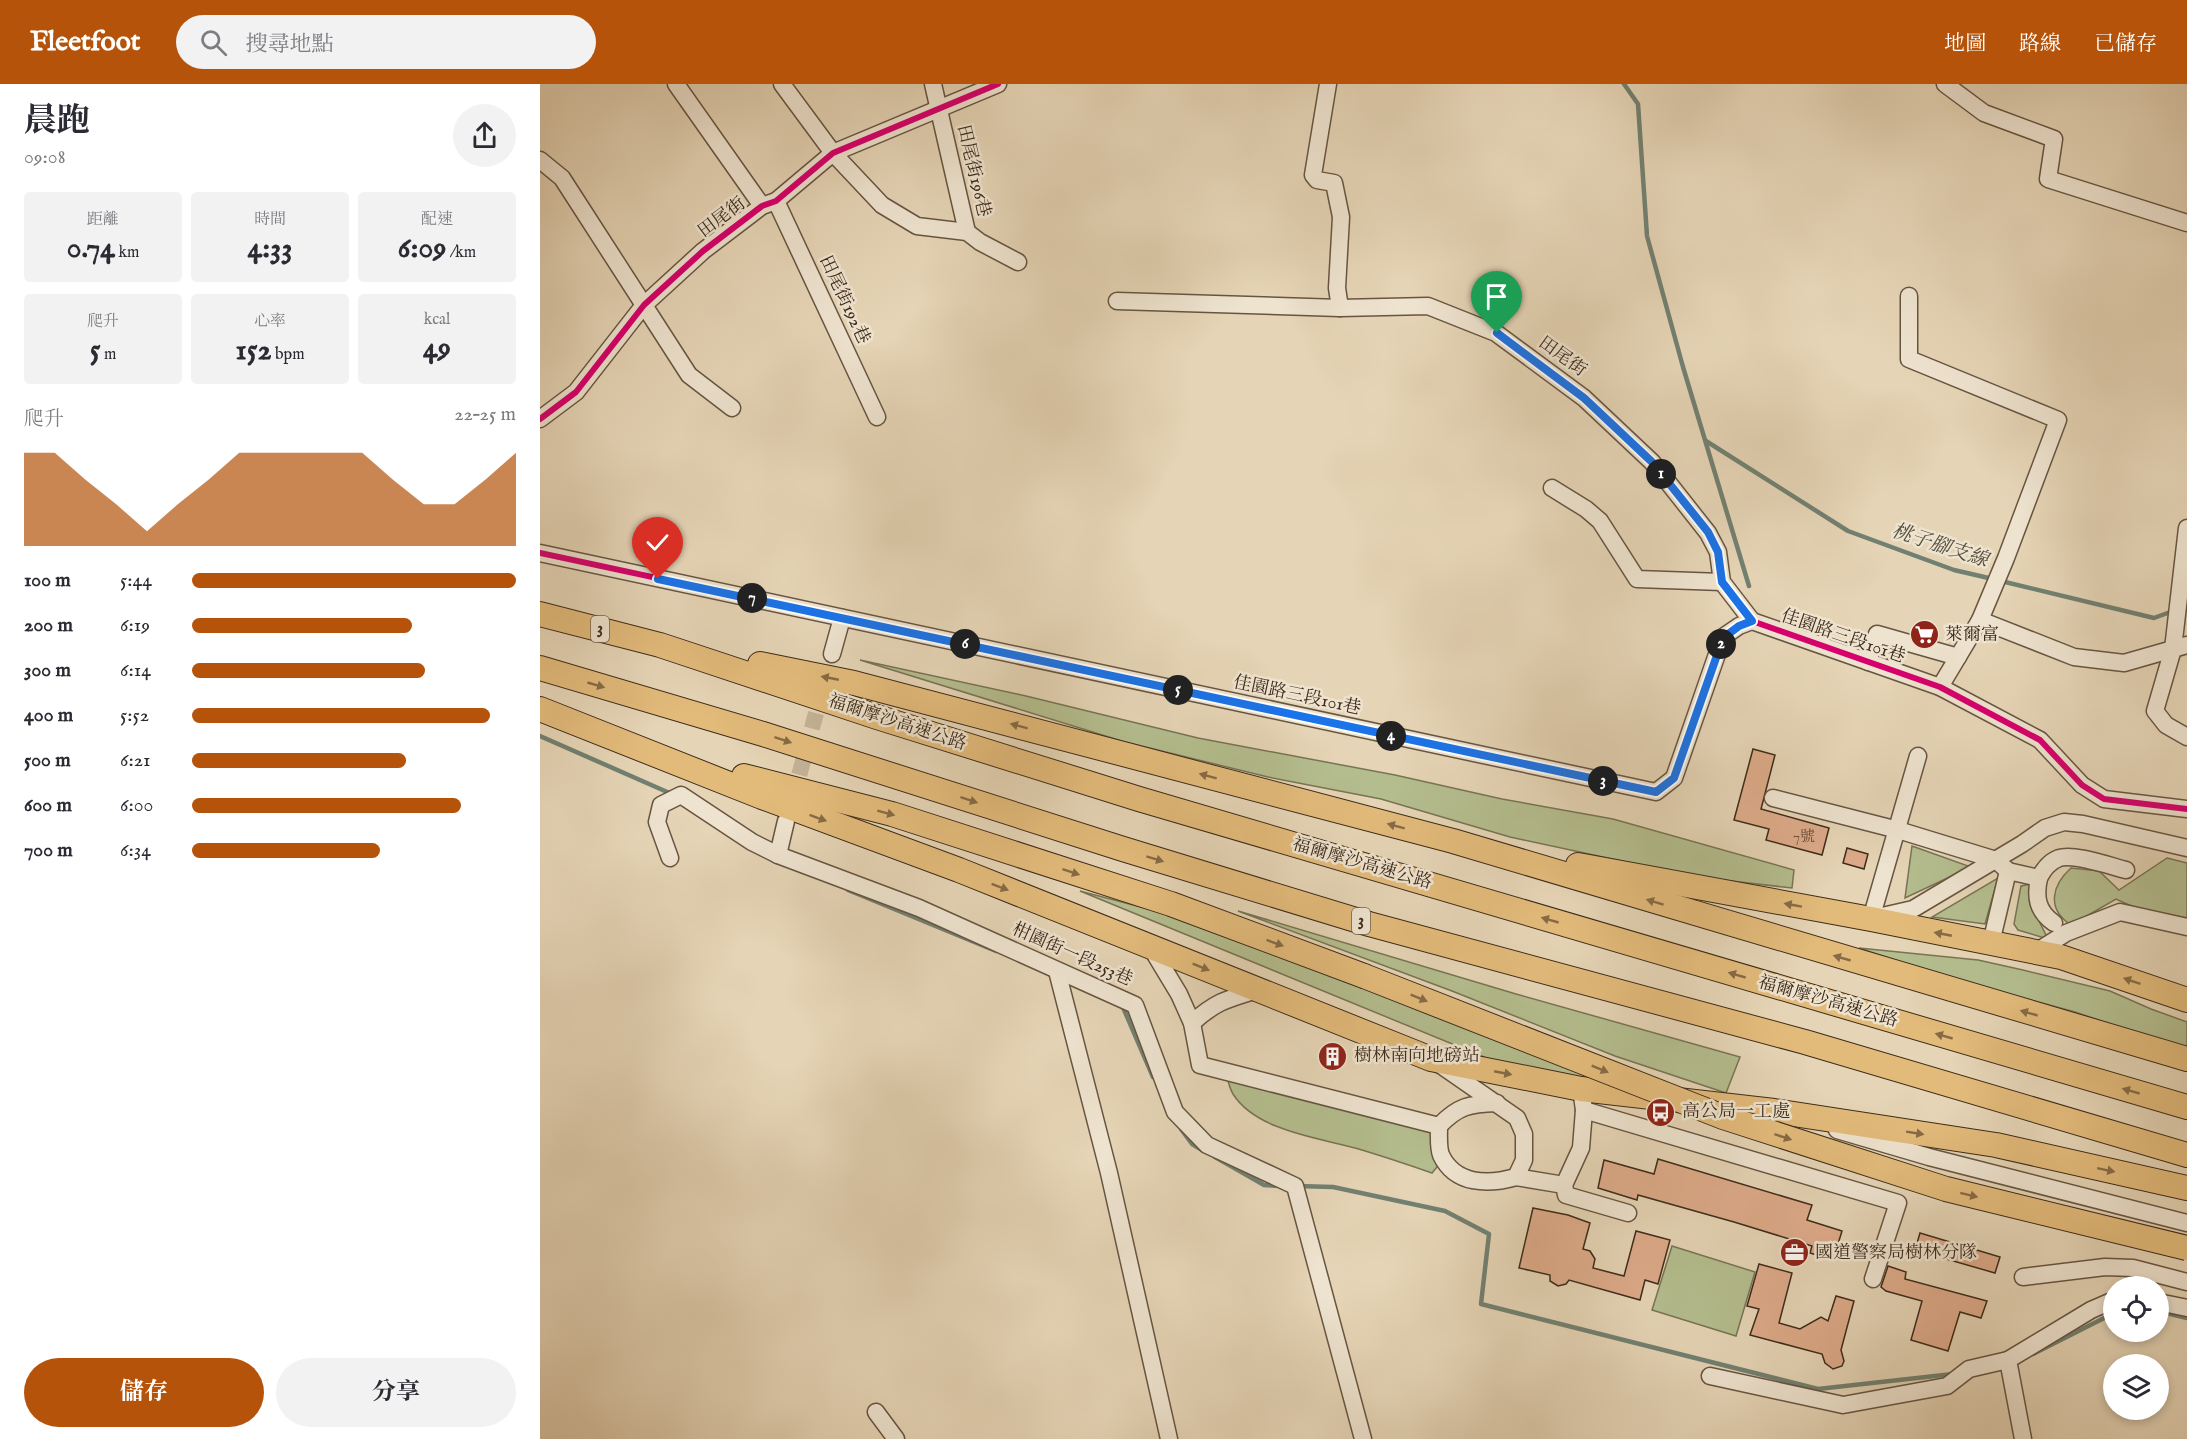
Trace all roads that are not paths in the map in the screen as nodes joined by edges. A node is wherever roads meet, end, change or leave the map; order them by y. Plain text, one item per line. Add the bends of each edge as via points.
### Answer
1 (676, 84) edge
2 (782, 84) edge
3 (933, 84) edge
4 (998, 84) edge
5 (1328, 84) edge
6 (1945, 84) edge
7 (938, 109) junction
8 (833, 153) junction
9 (540, 160) edge
10 (769, 203) junction
11 (2187, 223) edge
12 (968, 232) junction
13 (1018, 262) dead end
14 (1909, 296) dead end
15 (1118, 301) dead end
16 (644, 305) junction
17 (1340, 308) junction
18 (732, 408) dead end
19 (877, 417) dead end
20 (540, 419) edge
21 (1552, 488) dead end
22 (2187, 528) edge
23 (540, 553) edge
24 (1722, 582) junction
25 (540, 614) edge
26 (842, 618) junction
27 (1980, 620) junction
28 (1752, 621) junction
29 (660, 645) junction
30 (2180, 647) edge
31 (832, 654) tunnel mouth
32 (1958, 657) junction
33 (1868, 662) junction
34 (540, 668) edge
35 (1940, 687) junction
36 (540, 709) edge
37 (607, 735) junction
38 (2187, 737) edge
39 (1918, 756) dead end
40 (1773, 798) dead end
41 (2187, 809) edge
42 (786, 821) dead end
43 (1898, 830) junction
44 (1453, 841) junction
45 (2187, 849) edge
46 (778, 855) junction
47 (670, 858) dead end
48 (2002, 866) junction
49 (2126, 870) dead end
50 (2038, 878) junction
51 (1871, 919) junction
52 (2054, 923) dead end
53 (2187, 927) edge
54 (1991, 943) junction
55 (1150, 946) junction
56 (2036, 952) junction
57 (1057, 971) junction
58 (1257, 990) junction
59 (2187, 1000) edge
60 (1192, 1023) junction
61 (1431, 1059) junction
62 (2187, 1059) edge
63 (1582, 1099) junction
64 (1497, 1103) junction
65 (2187, 1107) edge
66 (1774, 1111) junction
67 (1439, 1126) junction
68 (2187, 1155) edge
69 (1516, 1177) junction
70 (1564, 1185) junction
71 (2187, 1188) edge
72 (1628, 1213) dead end
73 (2187, 1223) edge
74 (2187, 1248) edge
75 (2023, 1276) dead end
76 (1873, 1279) dead end
77 (2187, 1282) edge
78 (2169, 1304) edge
79 (2103, 1305) edge
80 (2187, 1308) edge
81 (2008, 1360) junction
82 (1710, 1376) dead end
83 (876, 1412) dead end
84 (896, 1439) edge
85 (1169, 1439) edge
86 (1363, 1439) edge
87 (2023, 1439) edge

1 - 10 street, 田尾街192巷
2 - 8 street
3 - 7 street, 田尾街196巷
4 - 7 street, 田尾街
5 - 17 street via 1313,175 1317,180 1334,183 1341,217 1337,288
6 - 11 street via 1984,113 2054,139 2048,179
7 - 8 street, 田尾街
7 - 12 street, 田尾街196巷
8 - 10 street, 田尾街
8 - 12 street via 882,205 917,226
9 - 16 street via 562,178
10 - 16 street, 田尾街 via 703,251
10 - 19 street, 田尾街192巷
12 - 13 street
14 - 27 street via 1909,359 2058,420
15 - 17 street, 田尾街
16 - 18 street via 689,375
16 - 20 street, 田尾街 via 576,392
17 - 24 street, 田尾街 via 1428,306 1497,333 1584,398 1652,462 1708,532 1718,552
21 - 24 street via 1600,521 1637,579
22 - 30 street
23 - 26 street, 佳園路三段101巷
24 - 28 street, 田尾街
25 - 29 highway, 福爾摩沙高速公路 / 3
26 - 28 street, 佳園路三段101巷 via 1656,792 1674,778 1723,638
26 - 31 street
27 - 30 street via 2074,657 2124,663
27 - 32 street
28 - 33 street, 佳園路三段101巷
44 -> 29 highway via 854,682
65 -> 29 highway, 福爾摩沙高速公路 / 3 via 1139,799
30 - 38 street via 2155,711 2166,725
32 - 33 street via 1877,634
32 - 35 street
33 - 35 street, 佳園路三段101巷
34 -> 68 highway, 3 via 1369,924 1804,1041
35 - 41 street, 佳園路三段101巷 via 2040,740 2082,785 2104,799
36 - 37 highway
37 -> 55 highway
37 -> 74 highway, bridge via 892,814 1171,904 1723,1117 1946,1189
39 - 43 street
40 - 43 street
42 - 46 street
43 - 48 street
43 - 51 street
51 -> 44 highway
62 -> 44 highway
45 - 48 street via 2064,822 2045,828
46 - 47 street, 柑園街一段253巷 via 681,795 661,805 657,822
46 - 57 street, 柑園街一段253巷 via 919,908
48 - 50 street
48 - 51 street via 1913,909
48 - 54 street
49 - 50 street via 2062,857 2048,865
50 - 52 street via 2038,906
54 -> 51 highway
53 - 56 street via 2120,912 2066,933
54 - 56 highway
55 -> 58 highway
55 - 60 street
59 -> 56 highway
57 - 85 street
57 - 86 street, 柑園街一段253巷 via 1136,1005 1175,1112 1207,1145 1295,1186
58 - 60 street via 1221,1000
58 - 61 highway
60 - 67 street via 1200,1065
61 -> 63 highway
61 - 64 street
63 - 66 highway
63 - 70 street via 1581,1148
63 - 76 street via 1898,1203
64 - 67 street via 1470,1104 1451,1113
64 - 69 street via 1517,1118 1524,1134 1524,1160
66 -> 71 highway via 1996,1145
66 - 73 street via 1929,1157
67 - 69 street via 1440,1154 1452,1171 1470,1181 1496,1183
69 - 70 street
70 - 72 street via 1566,1195
75 - 77 street via 2105,1267 2133,1268
78 - 80 street
79 - 81 street
81 - 82 street via 1970,1369 1947,1386 1843,1405
81 - 87 street
83 - 84 street

